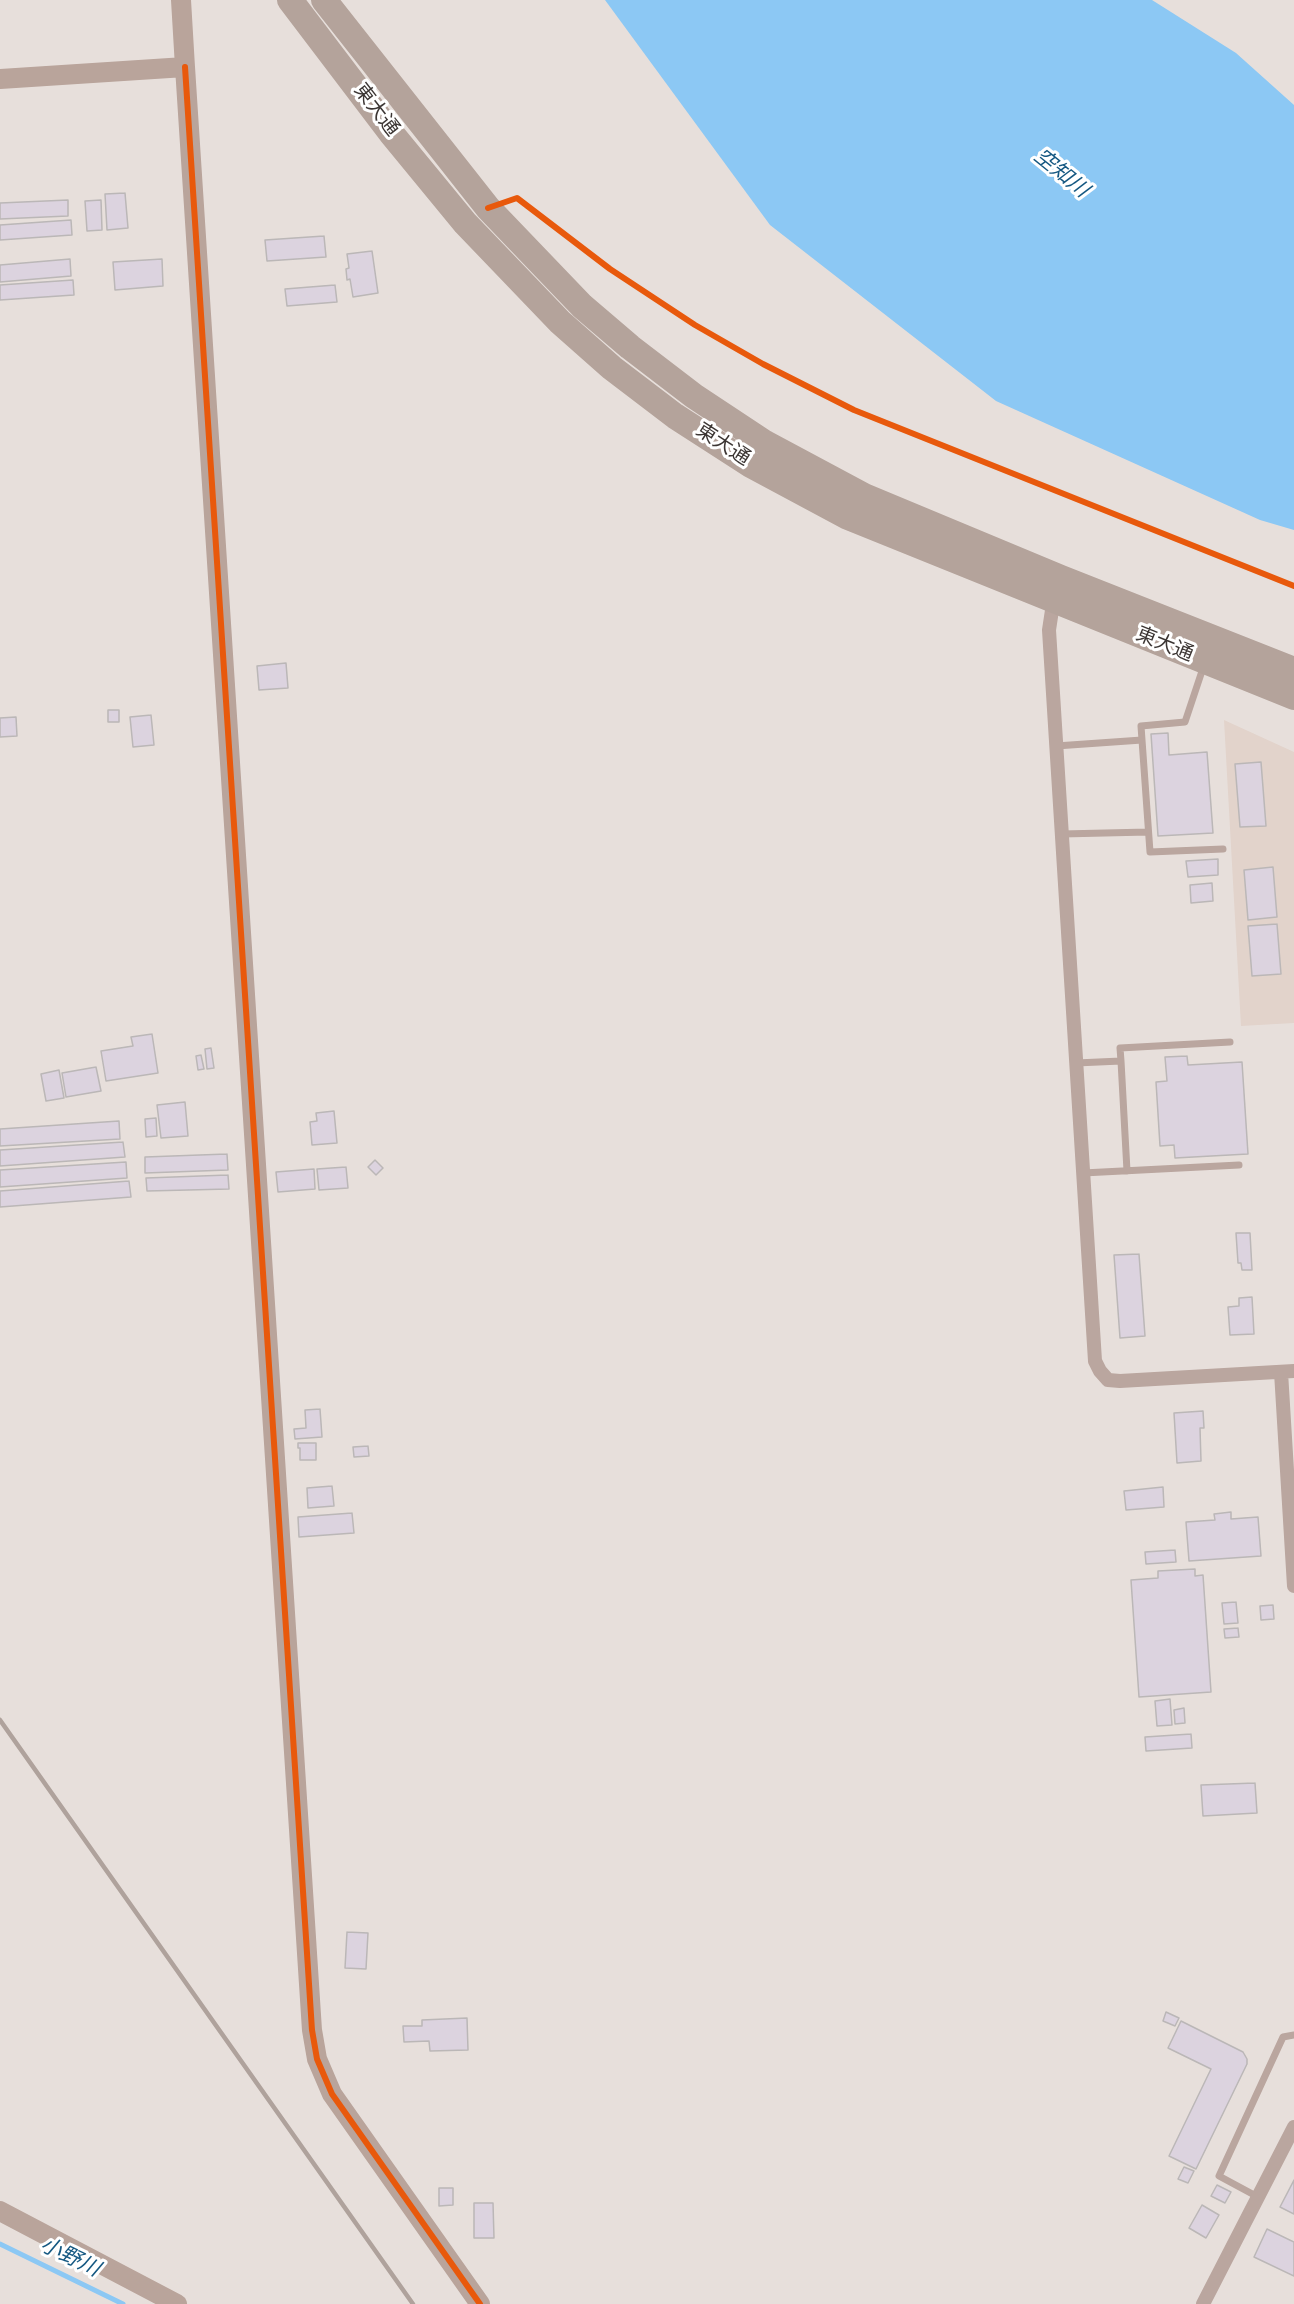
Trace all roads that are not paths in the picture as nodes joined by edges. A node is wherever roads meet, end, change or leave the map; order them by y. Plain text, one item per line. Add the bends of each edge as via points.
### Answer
1 (181, 0) edge
2 (290, 0) edge
3 (324, 0) edge
4 (185, 67) junction
5 (0, 79) edge
6 (1056, 590) junction
7 (1205, 662) junction
8 (1294, 670) edge
9 (1294, 698) edge
10 (1142, 740) junction
11 (1056, 746) junction
12 (1148, 832) junction
13 (1062, 834) junction
14 (1223, 849) dead end
15 (1230, 1042) dead end
16 (1121, 1061) junction
17 (1076, 1063) junction
18 (1239, 1165) dead end
19 (1127, 1171) junction
20 (1083, 1173) junction
21 (1288, 1371) edge
22 (1294, 1586) edge
23 (1294, 2036) edge
24 (1294, 2127) edge
25 (1258, 2197) junction
26 (0, 2211) edge
27 (177, 2304) edge
28 (480, 2304) edge
29 (1203, 2304) edge

1 - 4 street
2 - 6 highway, 東大通 via 465,223 560,322 612,368 675,416 751,465 848,518
3 - 6 highway, 東大通 via 488,208 582,306 630,347 694,396 765,442
4 - 5 street
4 - 28 street via 312,2030 317,2059 332,2094
6 - 7 highway, 東大通
6 - 8 highway, 東大通
6 - 11 street via 1049,630
7 - 9 highway, 東大通
7 - 10 lane via 1185,722 1141,726
10 - 11 lane
10 - 12 lane
11 - 13 street
12 - 13 lane
12 - 14 lane via 1150,852
13 - 17 street
15 - 16 lane via 1120,1048
16 - 17 lane
16 - 19 lane
17 - 20 street
18 - 19 lane
19 - 20 lane
20 - 21 street via 1095,1361 1108,1380
21 - 22 street
23 - 25 lane via 1284,2037 1219,2176
24 - 25 street
25 - 29 street
26 - 27 street

